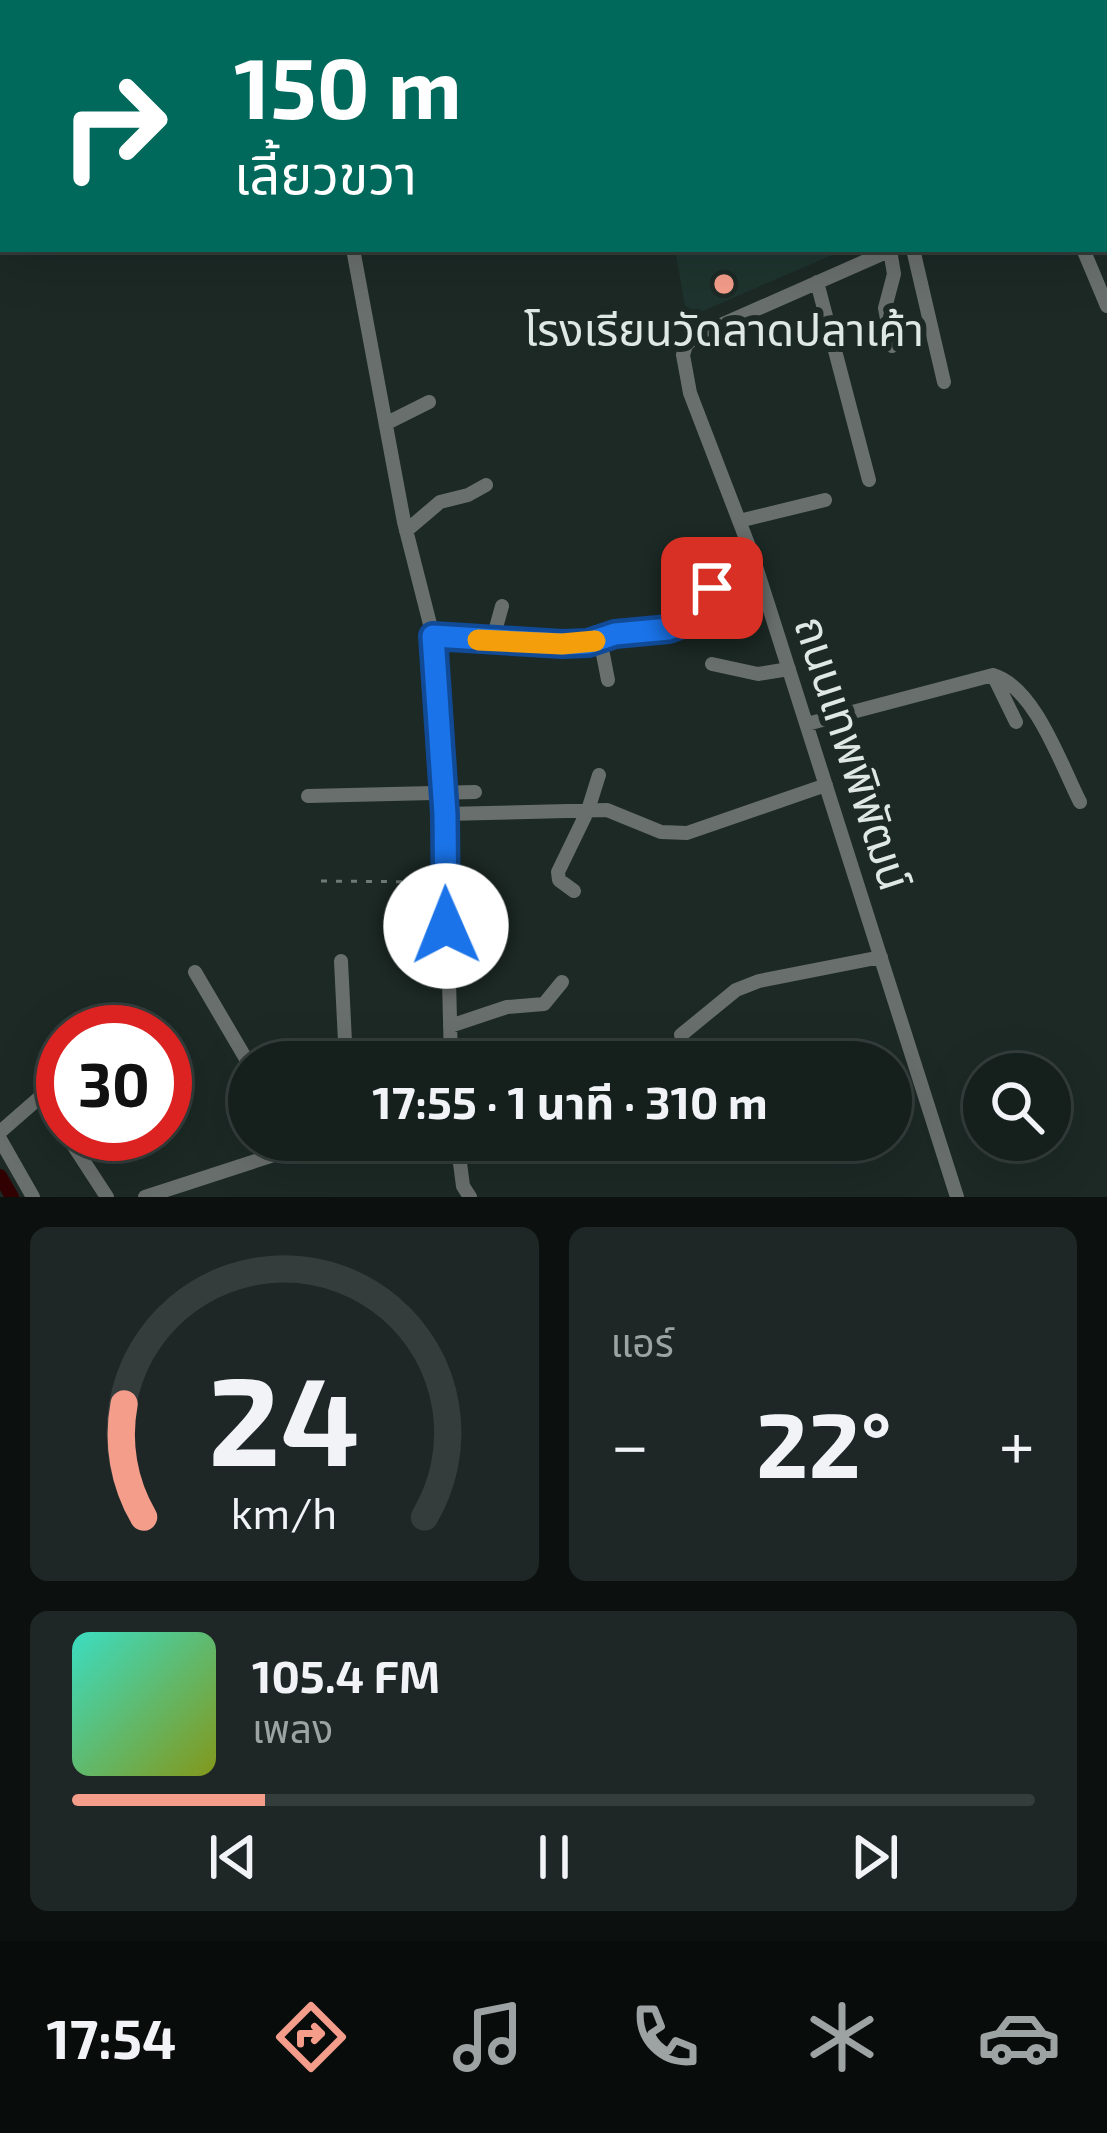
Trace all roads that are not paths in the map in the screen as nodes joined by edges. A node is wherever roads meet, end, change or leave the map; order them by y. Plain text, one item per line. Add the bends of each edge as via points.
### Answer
1 (354, 252) edge
2 (887, 252) edge
3 (892, 252) edge
4 (914, 252) edge
5 (1084, 252) edge
6 (817, 282) junction
7 (1107, 306) edge
8 (892, 346) dead end
9 (944, 382) dead end
10 (429, 402) dead end
11 (387, 423) junction
12 (869, 480) dead end
13 (486, 484) dead end
14 (825, 500) dead end
15 (739, 521) junction
16 (406, 531) junction
17 (748, 544) junction
18 (502, 606) dead end
19 (433, 636) junction
20 (600, 639) junction
21 (492, 642) junction
22 (712, 664) dead end
23 (789, 669) junction
24 (993, 674) junction
25 (608, 680) dead end
26 (1016, 722) dead end
27 (807, 724) junction
28 (599, 775) dead end
29 (826, 784) junction
30 (475, 792) dead end
31 (444, 795) junction
32 (308, 796) dead end
33 (1079, 802) dead end
34 (588, 811) junction
35 (445, 814) junction
36 (574, 891) dead end
37 (497, 924) dead end
38 (446, 926) junction
39 (880, 956) junction
40 (341, 961) dead end
41 (194, 972) dead end
42 (562, 982) dead end
43 (450, 1026) junction
44 (681, 1035) dead end
45 (235, 1041) edge
46 (345, 1041) edge
47 (450, 1041) edge
48 (36, 1102) edge
49 (0, 1136) edge
50 (84, 1161) edge
51 (246, 1161) edge
52 (459, 1161) edge
53 (462, 1194) edge
54 (33, 1197) edge
55 (107, 1197) edge
56 (145, 1197) edge
57 (957, 1197) edge

1 - 11 street
2 - 6 street, ถนนเทพพิพัฒน์
3 - 8 street via 885,308
4 - 9 street
5 - 7 street
6 - 12 street
6 - 15 street, ถนนเทพพิพัฒน์ via 686,345 690,393
10 - 11 street
11 - 16 street
13 - 16 street via 440,502
14 - 15 street
15 - 17 street, ถนนเทพพิพัฒน์
16 - 19 street
17 - 20 street via 688,622
17 - 23 street, ถนนเทพพิพัฒน์
18 - 21 street
19 - 21 street
19 - 31 street
20 - 21 street
20 - 25 street
22 - 23 street via 758,674
23 - 27 street, ถนนเทพพิพัฒน์
24 - 26 street
24 - 27 street
24 - 33 street via 1031,706
27 - 29 street, ถนนเทพพิพัฒน์
28 - 34 street
29 - 34 street via 687,833
29 - 39 street, ถนนเทพพิพัฒน์
30 - 31 street
31 - 32 street
31 - 35 street
34 - 35 street
34 - 36 street via 558,872
35 - 38 street
37 - 38 street
38 - 43 street
39 - 44 street via 736,990
39 - 57 street, ถนนเทพพิพัฒน์
40 - 46 street
41 - 45 street
42 - 43 street via 544,1004
43 - 47 street
48 - 49 street
49 - 54 street
50 - 55 street
51 - 56 street
52 - 53 street

